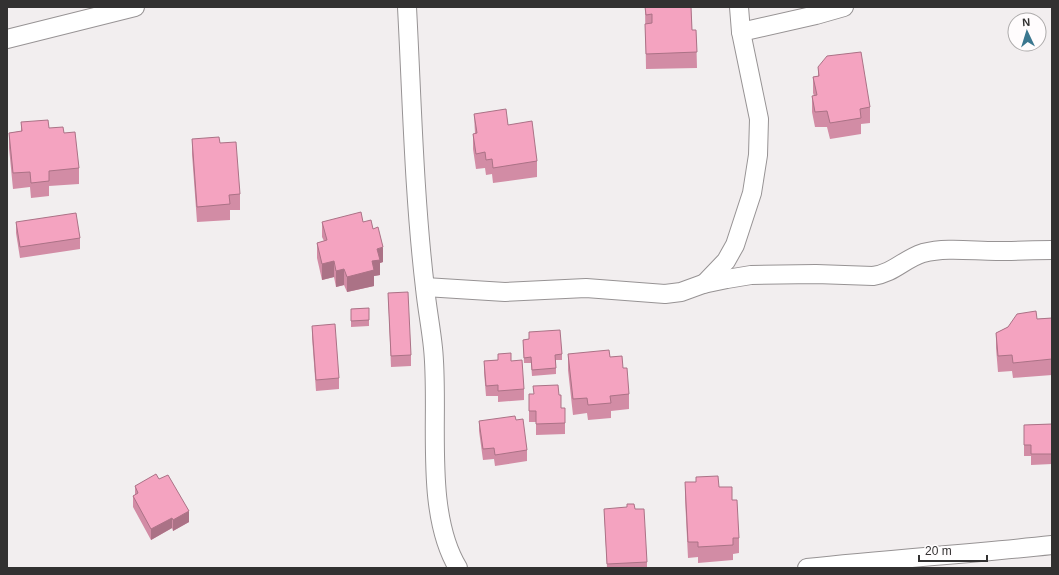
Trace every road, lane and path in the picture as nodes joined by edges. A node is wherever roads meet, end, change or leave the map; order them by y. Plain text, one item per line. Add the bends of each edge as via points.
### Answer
1 (135, 7) edge
2 (407, 7) edge
3 (739, 7) edge
4 (844, 7) edge
5 (741, 32) junction
6 (7, 39) edge
7 (1052, 250) edge
8 (703, 284) junction
9 (425, 287) junction
10 (1052, 545) edge
11 (458, 568) edge
12 (807, 568) edge

1 - 6 street
2 - 9 street via 415,167
3 - 5 street
4 - 5 street via 816,16
5 - 8 street via 759,119 758,155 752,193 735,245 726,261
7 - 8 street via 953,250 922,254 880,275 751,275
8 - 9 street via 681,292 665,294 586,288 505,292
9 - 11 street via 436,388 435,459 438,502 443,530 451,556
10 - 12 street

